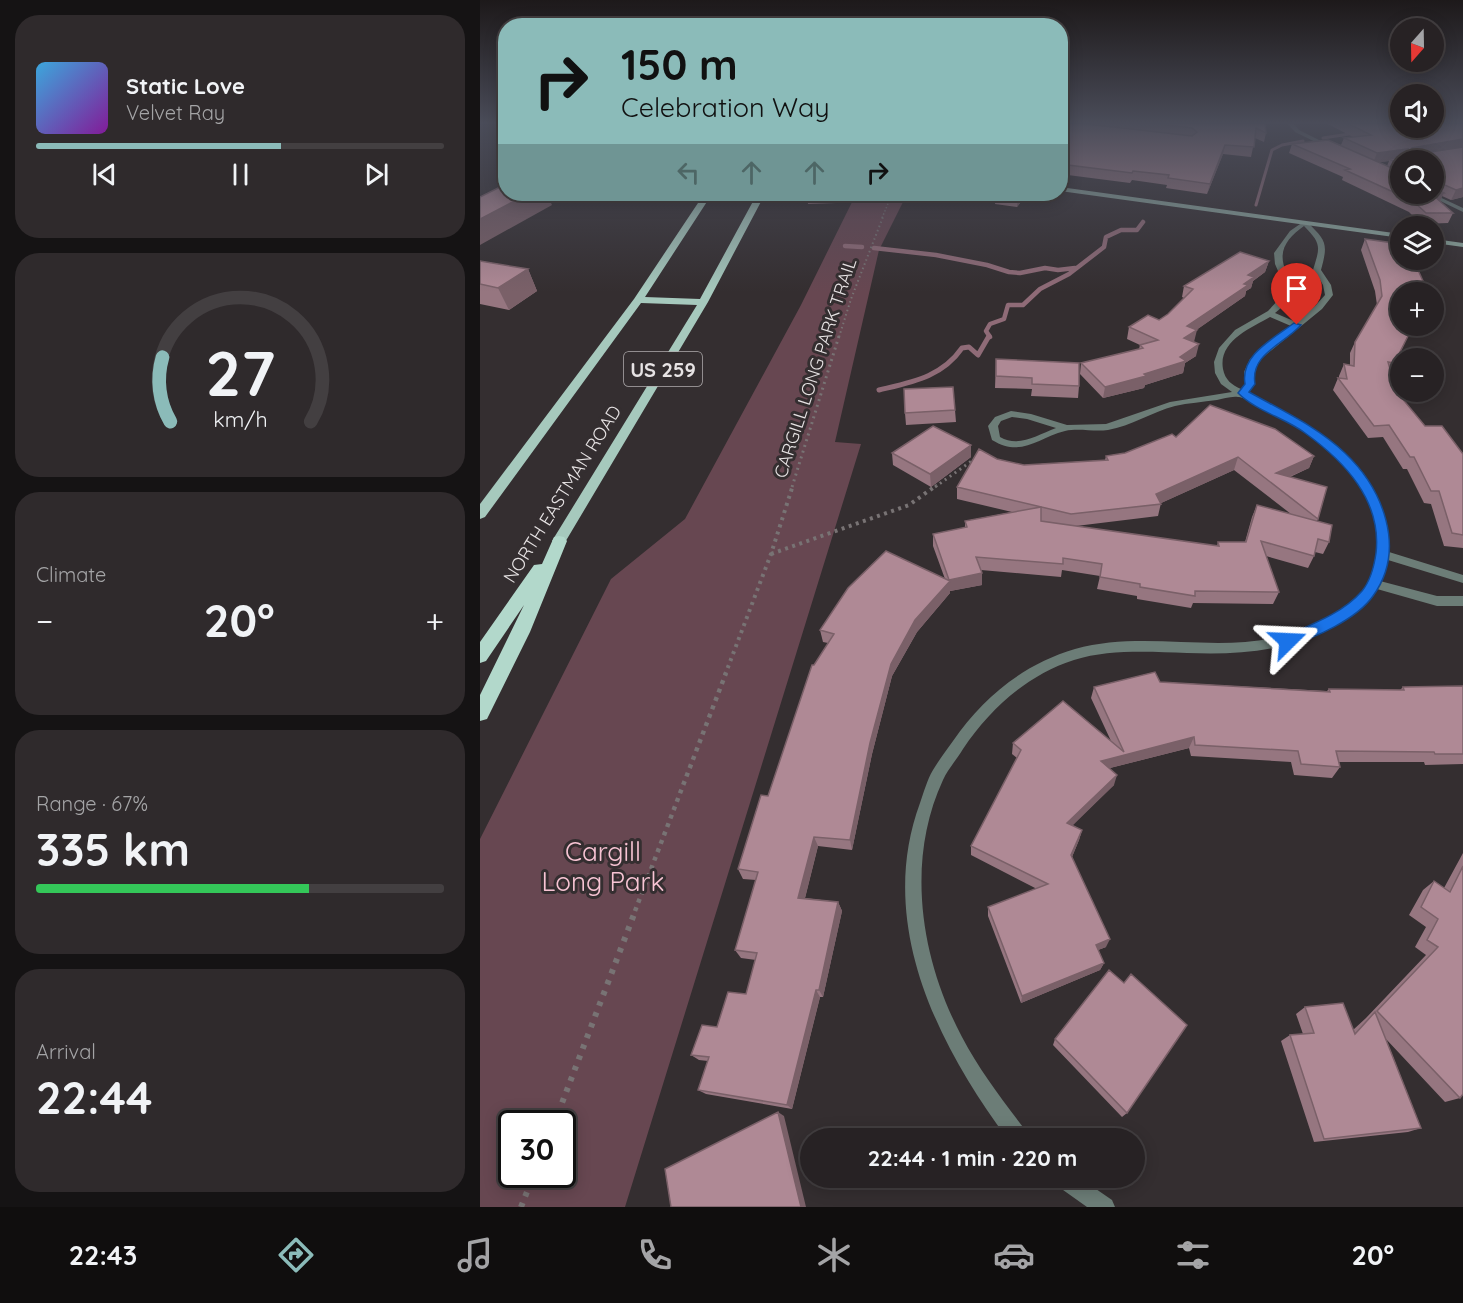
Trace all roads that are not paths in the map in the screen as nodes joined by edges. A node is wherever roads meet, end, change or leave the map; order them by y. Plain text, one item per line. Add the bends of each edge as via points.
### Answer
1 (1068, 190) edge
2 (703, 201) edge
3 (756, 201) edge
4 (1444, 201) edge
5 (1463, 210) edge
6 (1305, 223) junction
7 (1390, 235) edge
8 (1444, 242) edge
9 (1463, 245) edge
10 (1286, 275) junction
11 (1320, 276) junction
12 (638, 300) junction
13 (703, 302) junction
14 (1268, 313) junction
15 (1297, 325) junction
16 (1243, 393) junction
17 (1066, 428) junction
18 (480, 514) edge
19 (559, 542) junction
20 (1383, 554) junction
21 (1463, 579) edge
22 (1374, 584) junction
23 (1463, 601) edge
24 (480, 656) edge
25 (480, 713) edge
26 (1011, 1128) edge
27 (1077, 1188) edge
28 (1105, 1207) edge

1 - 6 main road
2 - 12 main road, US 259
3 - 13 main road, NORTH EASTMAN ROAD / US 259
4 - 5 street
6 - 7 main road
6 - 10 street via 1291,231 1278,254
6 - 11 street via 1319,237 1323,248 1317,265
8 - 9 main road
10 - 11 street
10 - 14 street via 1286,294
11 - 15 street via 1329,292 1327,299
12 - 13 main road
12 - 18 main road, US 259
13 - 19 main road, NORTH EASTMAN ROAD / US 259
14 - 15 street
14 - 16 street via 1233,336 1221,352 1218,366 1222,379
15 - 16 street via 1253,360 1248,372 1250,384
16 - 17 street via 1173,404 1107,427
16 - 20 street via 1314,434 1355,471 1380,515
17 - 17 street via 1023,415 1006,415 993,426 993,435 1002,442 1021,445
19 - 24 highway, NORTH EASTMAN ROAD / US 259
19 - 25 highway via 521,632
20 - 21 street
20 - 22 street
22 - 23 street via 1437,601
22 - 26 street via 1346,613 1288,641 1232,649 1121,646 1060,659 1002,694 952,751 934,782 919,825 912,878 917,941 947,1028 988,1099
27 - 28 street

